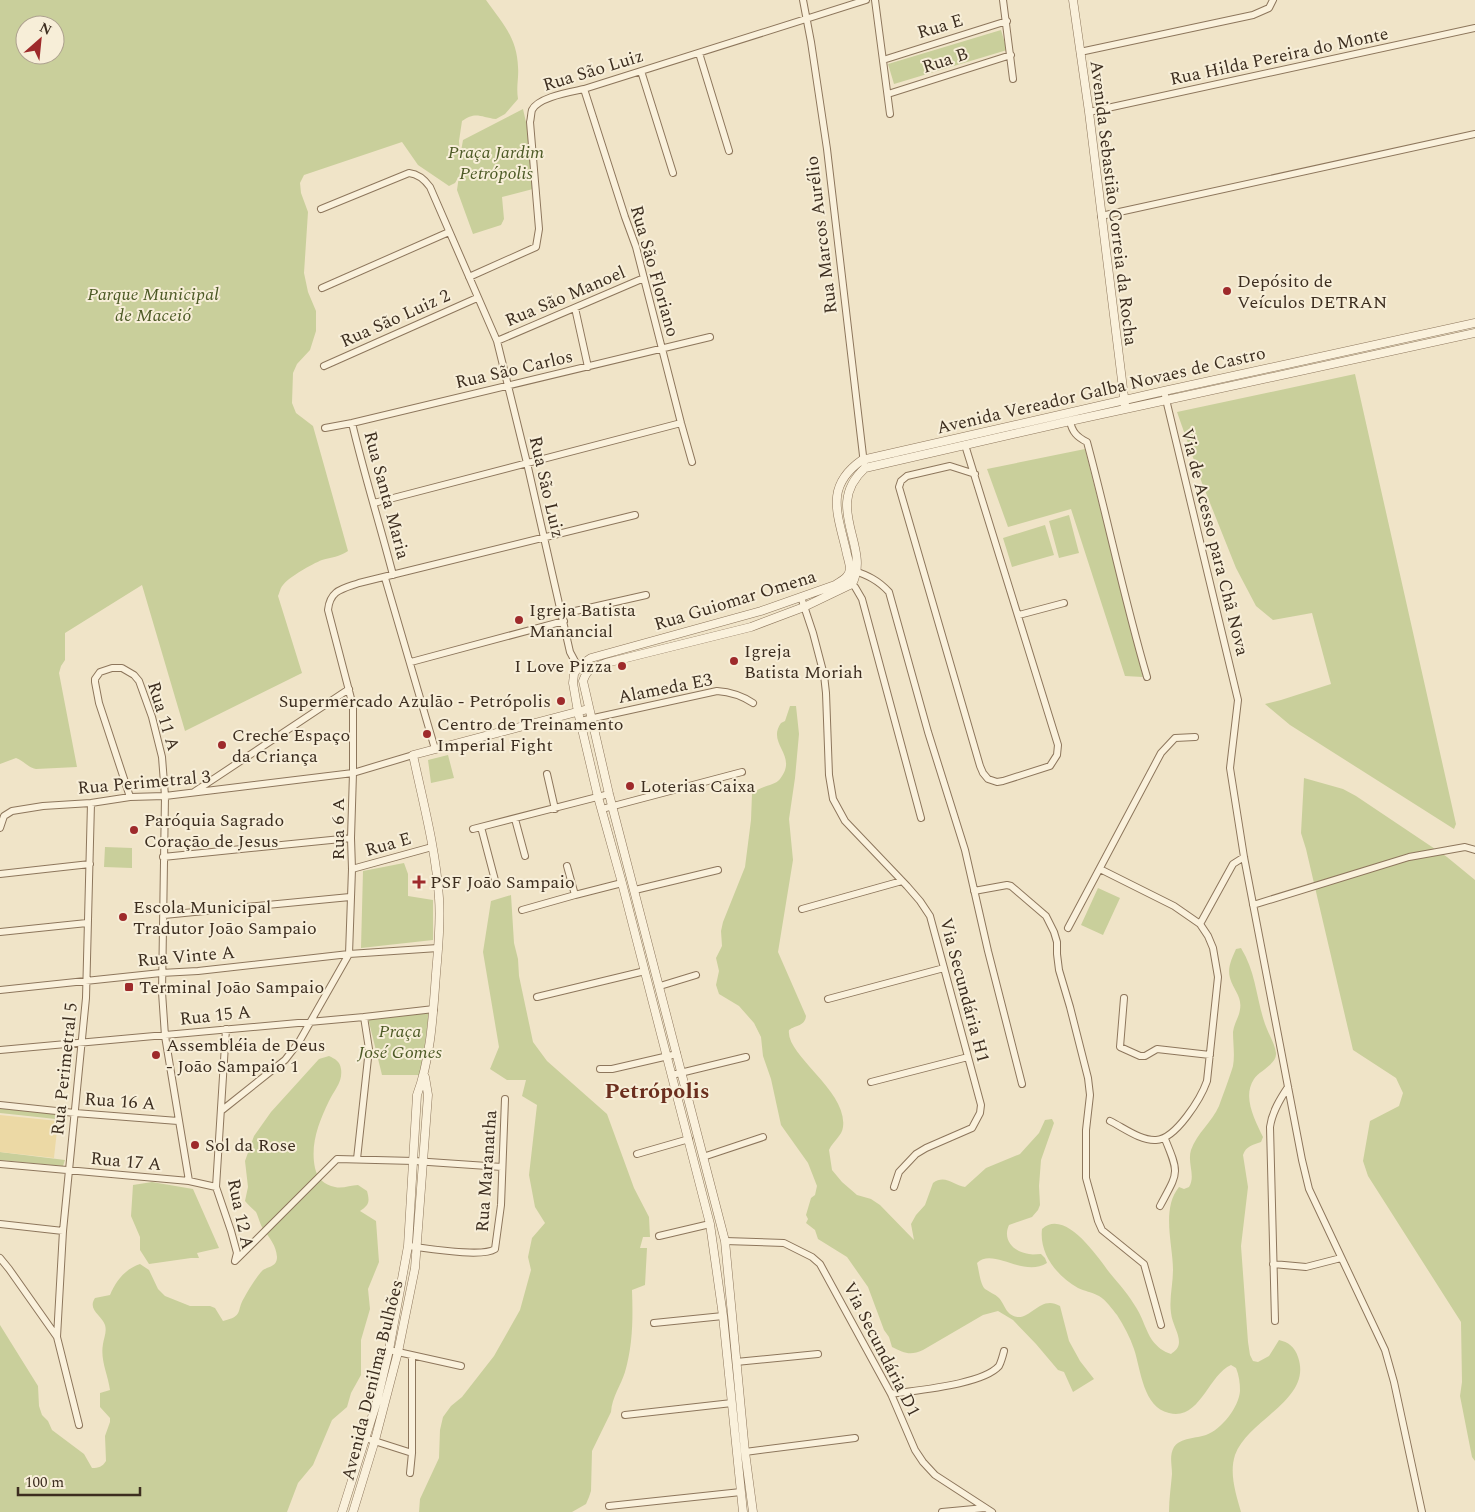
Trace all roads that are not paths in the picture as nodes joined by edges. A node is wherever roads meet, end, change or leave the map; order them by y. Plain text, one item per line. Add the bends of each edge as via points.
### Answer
1 (803, 0) edge
2 (866, 0) edge
3 (875, 0) edge
4 (1003, 0) edge
5 (1073, 0) edge
6 (1274, 0) edge
7 (806, 19) junction
8 (1007, 21) junction
9 (1475, 28) edge
10 (1080, 52) junction
11 (699, 53) junction
12 (1011, 54) junction
13 (883, 60) junction
14 (641, 71) junction
15 (1013, 79) dead end
16 (584, 89) junction
17 (888, 94) junction
18 (1090, 112) junction
19 (890, 114) dead end
20 (1475, 134) edge
21 (729, 151) dead end
22 (672, 173) dead end
23 (321, 209) dead end
24 (1101, 216) junction
25 (449, 232) junction
26 (469, 277) junction
27 (644, 278) junction
28 (322, 288) dead end
29 (477, 298) junction
30 (575, 308) junction
31 (1475, 323) edge
32 (1475, 333) edge
33 (710, 337) dead end
34 (497, 341) junction
35 (662, 350) junction
36 (324, 366) dead end
37 (588, 367) junction
38 (508, 385) junction
39 (1164, 391) junction
40 (1124, 400) junction
41 (1166, 401) junction
42 (1126, 410) junction
43 (1070, 421) junction
44 (352, 423) junction
45 (681, 423) junction
46 (325, 428) dead end
47 (965, 446) junction
48 (862, 460) junction
49 (692, 462) dead end
50 (527, 463) junction
51 (865, 468) junction
52 (975, 474) junction
53 (374, 503) junction
54 (635, 515) dead end
55 (544, 538) junction
56 (853, 571) junction
57 (393, 575) junction
58 (385, 578) junction
59 (849, 581) junction
60 (646, 595) dead end
61 (801, 597) junction
62 (1064, 604) dead end
63 (804, 607) junction
64 (562, 614) junction
65 (1019, 615) junction
66 (564, 621) junction
67 (410, 662) junction
68 (578, 668) junction
69 (586, 673) junction
70 (1146, 677) dead end
71 (349, 689) junction
72 (753, 703) dead end
73 (588, 709) junction
74 (578, 712) junction
75 (591, 719) junction
76 (580, 721) junction
77 (1195, 737) dead end
78 (435, 749) junction
79 (414, 755) junction
80 (742, 772) dead end
81 (354, 774) junction
82 (547, 774) dead end
83 (192, 793) junction
84 (609, 794) junction
85 (165, 796) junction
86 (130, 797) junction
87 (598, 797) junction
88 (91, 803) junction
89 (613, 806) junction
90 (555, 809) junction
91 (602, 809) junction
92 (921, 818) dead end
93 (515, 819) junction
94 (0, 826) edge
95 (481, 827) junction
96 (473, 829) dead end
97 (351, 838) junction
98 (432, 847) junction
99 (1475, 850) edge
100 (525, 856) dead end
101 (163, 857) junction
102 (1244, 857) junction
103 (90, 864) junction
104 (567, 866) dead end
105 (1100, 869) junction
106 (352, 870) junction
107 (718, 870) dead end
108 (0, 874) edge
109 (902, 881) junction
110 (496, 884) dead end
111 (622, 884) junction
112 (635, 890) junction
113 (974, 891) junction
114 (575, 895) junction
115 (350, 897) junction
116 (1253, 904) junction
117 (802, 909) dead end
118 (522, 910) dead end
119 (164, 915) junction
120 (87, 923) junction
121 (1200, 924) junction
122 (1068, 928) dead end
123 (0, 932) edge
124 (438, 948) junction
125 (349, 954) junction
126 (944, 968) junction
127 (644, 971) junction
128 (161, 973) junction
129 (696, 975) dead end
130 (86, 980) junction
131 (660, 986) junction
132 (0, 990) edge
133 (537, 997) dead end
134 (1124, 998) dead end
135 (828, 1000) dead end
136 (434, 1009) junction
137 (364, 1017) junction
138 (311, 1021) junction
139 (226, 1029) junction
140 (165, 1036) junction
141 (82, 1042) junction
142 (0, 1050) edge
143 (676, 1054) junction
144 (1210, 1055) junction
145 (666, 1056) junction
146 (746, 1057) dead end
147 (968, 1057) junction
148 (600, 1069) dead end
149 (682, 1073) junction
150 (424, 1075) junction
151 (672, 1075) junction
152 (871, 1082) dead end
153 (1022, 1084) dead end
154 (1288, 1087) junction
155 (506, 1099) dead end
156 (0, 1105) edge
157 (221, 1111) junction
158 (74, 1113) junction
159 (178, 1121) junction
160 (1110, 1121) dead end
161 (763, 1137) dead end
162 (689, 1139) junction
163 (1165, 1139) junction
164 (637, 1154) dead end
165 (704, 1157) junction
166 (357, 1159) junction
167 (414, 1161) junction
168 (423, 1163) junction
169 (0, 1164) edge
170 (502, 1167) junction
171 (68, 1171) junction
172 (189, 1181) junction
173 (216, 1187) junction
174 (894, 1187) dead end
175 (1160, 1206) dead end
176 (0, 1224) edge
177 (710, 1224) junction
178 (63, 1231) junction
179 (659, 1236) dead end
180 (725, 1241) junction
181 (408, 1246) junction
182 (417, 1247) junction
183 (0, 1258) edge
184 (1341, 1258) junction
185 (1273, 1264) junction
186 (723, 1316) junction
187 (1274, 1321) dead end
188 (654, 1323) dead end
189 (1160, 1325) dead end
190 (57, 1337) junction
191 (389, 1350) junction
192 (1004, 1351) dead end
193 (398, 1352) junction
194 (818, 1354) dead end
195 (412, 1356) junction
196 (736, 1362) junction
197 (461, 1366) dead end
198 (891, 1394) junction
199 (732, 1403) junction
200 (625, 1415) dead end
201 (79, 1425) dead end
202 (365, 1438) junction
203 (856, 1438) dead end
204 (375, 1440) junction
205 (745, 1452) junction
206 (412, 1453) junction
207 (410, 1473) dead end
208 (737, 1493) junction
209 (609, 1506) dead end
210 (986, 1508) junction
211 (342, 1512) edge
212 (353, 1512) edge
213 (743, 1512) edge
214 (753, 1512) edge
215 (942, 1512) edge
216 (992, 1512) edge
217 (1422, 1512) edge

1 - 7 street, Rua Marcos Aurélio
2 - 7 street, Rua São Luiz
3 - 13 street
4 - 8 street
5 - 10 street, Avenida Sebastião Correia da Rocha
6 - 10 street via 1269,8 1253,15
7 - 11 street, Rua São Luiz
7 - 48 street, Rua Marcos Aurélio via 827,149
8 - 12 street
8 - 13 street, Rua E
9 - 18 street, Rua Hilda Pereira do Monte
10 - 18 street, Avenida Sebastião Correia da Rocha
11 - 14 street, Rua São Luiz
11 - 21 street
12 - 15 street
12 - 17 street, Rua B
13 - 17 street
14 - 16 street, Rua São Luiz
14 - 22 street
16 - 26 street, Rua São Luiz via 544,100 532,109 530,122 540,229 536,247
16 - 27 street, Rua São Floriano
17 - 19 street
18 - 24 street, Avenida Sebastião Correia da Rocha
20 - 24 street
23 - 25 street, Rua São Luiz via 413,173 430,187
24 - 40 street, Avenida Sebastião Correia da Rocha
25 - 26 street, Rua São Luiz
25 - 28 street
26 - 29 street, Rua São Luiz
27 - 30 street, Rua São Manoel
27 - 35 street, Rua São Floriano
29 - 34 street, Rua São Luiz
29 - 36 street, Rua São Luiz 2
30 - 34 street, Rua São Manoel
30 - 37 street
31 - 39 street, Avenida Vereador Galba Novaes de Castro
32 - 41 street, Avenida Vereador Galba Novaes de Castro
33 - 35 street, Rua São Carlos
34 - 38 street, Rua São Luiz
35 - 37 street, Rua São Carlos
35 - 45 street, Rua São Floriano
37 - 38 street, Rua São Carlos
38 - 44 street, Rua São Carlos
38 - 50 street, Rua São Luiz
39 - 40 street, Avenida Vereador Galba Novaes de Castro
39 - 41 street, Via de Acesso para Chã Nova
40 - 42 street, Avenida Sebastião Correia da Rocha
40 - 48 street, Avenida Vereador Galba Novaes de Castro
41 - 42 street, Avenida Vereador Galba Novaes de Castro
41 - 102 street, Via de Acesso para Chã Nova via 1238,700 1230,768
42 - 43 street, Avenida Vereador Galba Novaes de Castro
43 - 47 street, Avenida Vereador Galba Novaes de Castro
43 - 70 street via 1072,430 1087,442
44 - 46 street, Rua São Carlos
44 - 53 street, Rua Santa Maria
45 - 49 street, Rua São Floriano
45 - 50 street
47 - 51 street, Avenida Vereador Galba Novaes de Castro
47 - 52 street
48 - 51 street, Rua Marcos Aurélio
48 - 56 street, Avenida Vereador Galba Novaes de Castro via 852,466 840,482 836,497 837,513
50 - 53 street
50 - 55 street, Rua São Luiz
51 - 56 street via 855,477 847,497 855,553
52 - 65 street
52 - 65 street via 950,466 907,476 899,487 980,766 988,779 997,782 1050,766 1057,755 1058,745
53 - 57 street, Rua Santa Maria
54 - 55 street
55 - 57 street
55 - 64 street, Rua São Luiz
56 - 59 street
56 - 113 street via 872,577 889,592 965,850
57 - 58 street
58 - 67 street
58 - 71 street, Rua 6 A via 337,590 329,600 328,610
59 - 61 street, Rua Guiomar Omena
59 - 63 street, Rua Guiomar Omena
59 - 92 street via 862,599
60 - 64 street
61 - 63 street, Via Secundária H1
61 - 68 street, Rua Guiomar Omena via 721,623 591,658
62 - 65 street
63 - 69 street, Rua Guiomar Omena via 750,627 606,663
63 - 109 street, Via Secundária H1 via 824,675 833,799 845,822
64 - 66 street, Rua São Luiz
66 - 67 street
66 - 68 street, Rua São Luiz via 570,652
67 - 78 street
68 - 69 street
68 - 74 street via 573,683
69 - 73 street via 583,681
71 - 81 street, Rua 6 A via 353,706
71 - 83 street
72 - 75 street, Alameda E3 via 730,692 716,691
73 - 74 street
73 - 75 street
74 - 76 street
74 - 78 street
75 - 76 street, Alameda E3
75 - 84 street
76 - 87 street
77 - 105 street via 1175,738 1161,753
78 - 79 street
79 - 81 street, Rua Perimetral 3
79 - 98 street, Avenida Denilma Bulhões
80 - 89 street
81 - 83 street, Rua Perimetral 3
81 - 97 street, Rua 6 A
82 - 90 street
83 - 85 street, Rua Perimetral 3
84 - 87 street
84 - 89 street
85 - 86 street, Rua Perimetral 3
85 - 86 street, Rua 11 A via 162,757 139,681 122,668 112,668 100,672 95,679 96,688
85 - 101 street, Rua 11 A
86 - 88 street, Rua Perimetral 3
87 - 90 street
87 - 91 street
88 - 94 street, Rua Perimetral 3 via 12,811 4,816
88 - 103 street, Rua Perimetral 5
89 - 91 street
89 - 112 street
90 - 93 street
91 - 111 street
93 - 95 street
93 - 100 street
95 - 96 street
95 - 110 street
97 - 101 street
97 - 106 street, Rua 6 A
98 - 106 street, Rua E
98 - 124 street, Avenida Denilma Bulhões via 440,900
99 - 116 street via 1465,846 1409,857
101 - 119 street, Rua 11 A
102 - 116 street
102 - 121 street via 1233,864
103 - 108 street
103 - 120 street, Rua Perimetral 5
104 - 114 street
105 - 121 street via 1174,906
105 - 122 street
106 - 115 street, Rua 6 A
107 - 112 street
109 - 117 street
109 - 126 street, Via Secundária H1 via 930,916
111 - 114 street
111 - 127 street
112 - 131 street
113 - 153 street
113 - 189 street via 1007,885 1046,916 1054,932 1059,970 1088,1078 1086,1178 1102,1230 1144,1264
114 - 118 street
115 - 119 street
115 - 125 street, Rua 6 A
116 - 154 street
119 - 128 street, Rua 11 A
120 - 123 street
120 - 130 street, Rua Perimetral 5
121 - 144 street via 1213,948 1218,977
124 - 125 street, Rua Vinte A
124 - 136 street, Avenida Denilma Bulhões
125 - 128 street, Rua Vinte A
125 - 138 street, Rua 6 A
126 - 135 street
126 - 147 street, Via Secundária H1
127 - 133 street
127 - 145 street
128 - 130 street, Rua Vinte A
128 - 140 street, Rua 11 A
129 - 131 street
130 - 132 street, Rua Vinte A
130 - 141 street, Rua Perimetral 5
131 - 143 street
134 - 144 street via 1120,1047 1140,1056 1157,1049
136 - 137 street, Rua 15 A
136 - 150 street, Avenida Denilma Bulhões
137 - 138 street, Rua 15 A
137 - 166 street via 369,1049
138 - 139 street, Rua 15 A
138 - 157 street, Rua 6 A via 285,1060
139 - 140 street, Rua 15 A
139 - 157 street, Rua 12 A
140 - 141 street, Rua 15 A
140 - 159 street, Rua 11 A
141 - 142 street, Rua 15 A
141 - 158 street, Rua Perimetral 5
143 - 145 street
143 - 149 street
144 - 163 street via 1203,1093
145 - 148 street via 612,1070
145 - 151 street
146 - 149 street
147 - 152 street
147 - 174 street, Via Secundária H1 via 980,1099 980,1113 972,1128 916,1154 899,1172
149 - 151 street
149 - 165 street
150 - 167 street, Avenida Denilma Bulhões via 417,1095
150 - 168 street, Avenida Denilma Bulhões via 428,1095
151 - 162 street
154 - 184 street via 1309,1189
154 - 185 street via 1278,1102 1270,1127
155 - 170 street, Rua Maranatha
156 - 158 street, Rua 16 A
157 - 173 street, Rua 12 A
158 - 159 street, Rua 16 A
158 - 171 street, Rua Perimetral 5
159 - 172 street, Rua 11 A
160 - 163 street via 1144,1138
161 - 165 street
162 - 164 street
162 - 177 street
163 - 175 street via 1176,1172
165 - 180 street
166 - 167 street
166 - 173 street, Rua 12 A via 337,1159 235,1261 237,1253
167 - 168 street
167 - 181 street, Avenida Denilma Bulhões
168 - 170 street
168 - 182 street, Avenida Denilma Bulhões
169 - 171 street, Rua 17 A
170 - 182 street, Rua Maranatha via 495,1249 471,1253
171 - 172 street, Rua 17 A
171 - 178 street, Rua Perimetral 5
172 - 173 street, Rua 17 A
176 - 178 street
177 - 179 street
177 - 186 street
178 - 190 street, Rua Perimetral 5
180 - 196 street
180 - 198 street, Via Secundária D1 via 784,1243 820,1264
181 - 182 street
181 - 191 street, Avenida Denilma Bulhões
182 - 193 street, Avenida Denilma Bulhões
183 - 190 street
184 - 185 street via 1306,1267
184 - 217 street via 1391,1368
185 - 187 street
186 - 188 street
186 - 199 street
190 - 201 street
191 - 193 street
191 - 202 street, Avenida Denilma Bulhões
192 - 198 street via 999,1366 981,1377 946,1387
193 - 195 street
193 - 204 street, Avenida Denilma Bulhões
194 - 196 street
195 - 197 street
195 - 206 street
196 - 205 street
198 - 210 street, Via Secundária D1 via 923,1462 935,1475
199 - 200 street
199 - 208 street
202 - 204 street
202 - 211 street, Avenida Denilma Bulhões
203 - 205 street
204 - 206 street
204 - 212 street, Avenida Denilma Bulhões
205 - 214 street
206 - 207 street
208 - 209 street
208 - 213 street
210 - 215 street
210 - 216 street, Via Secundária D1

